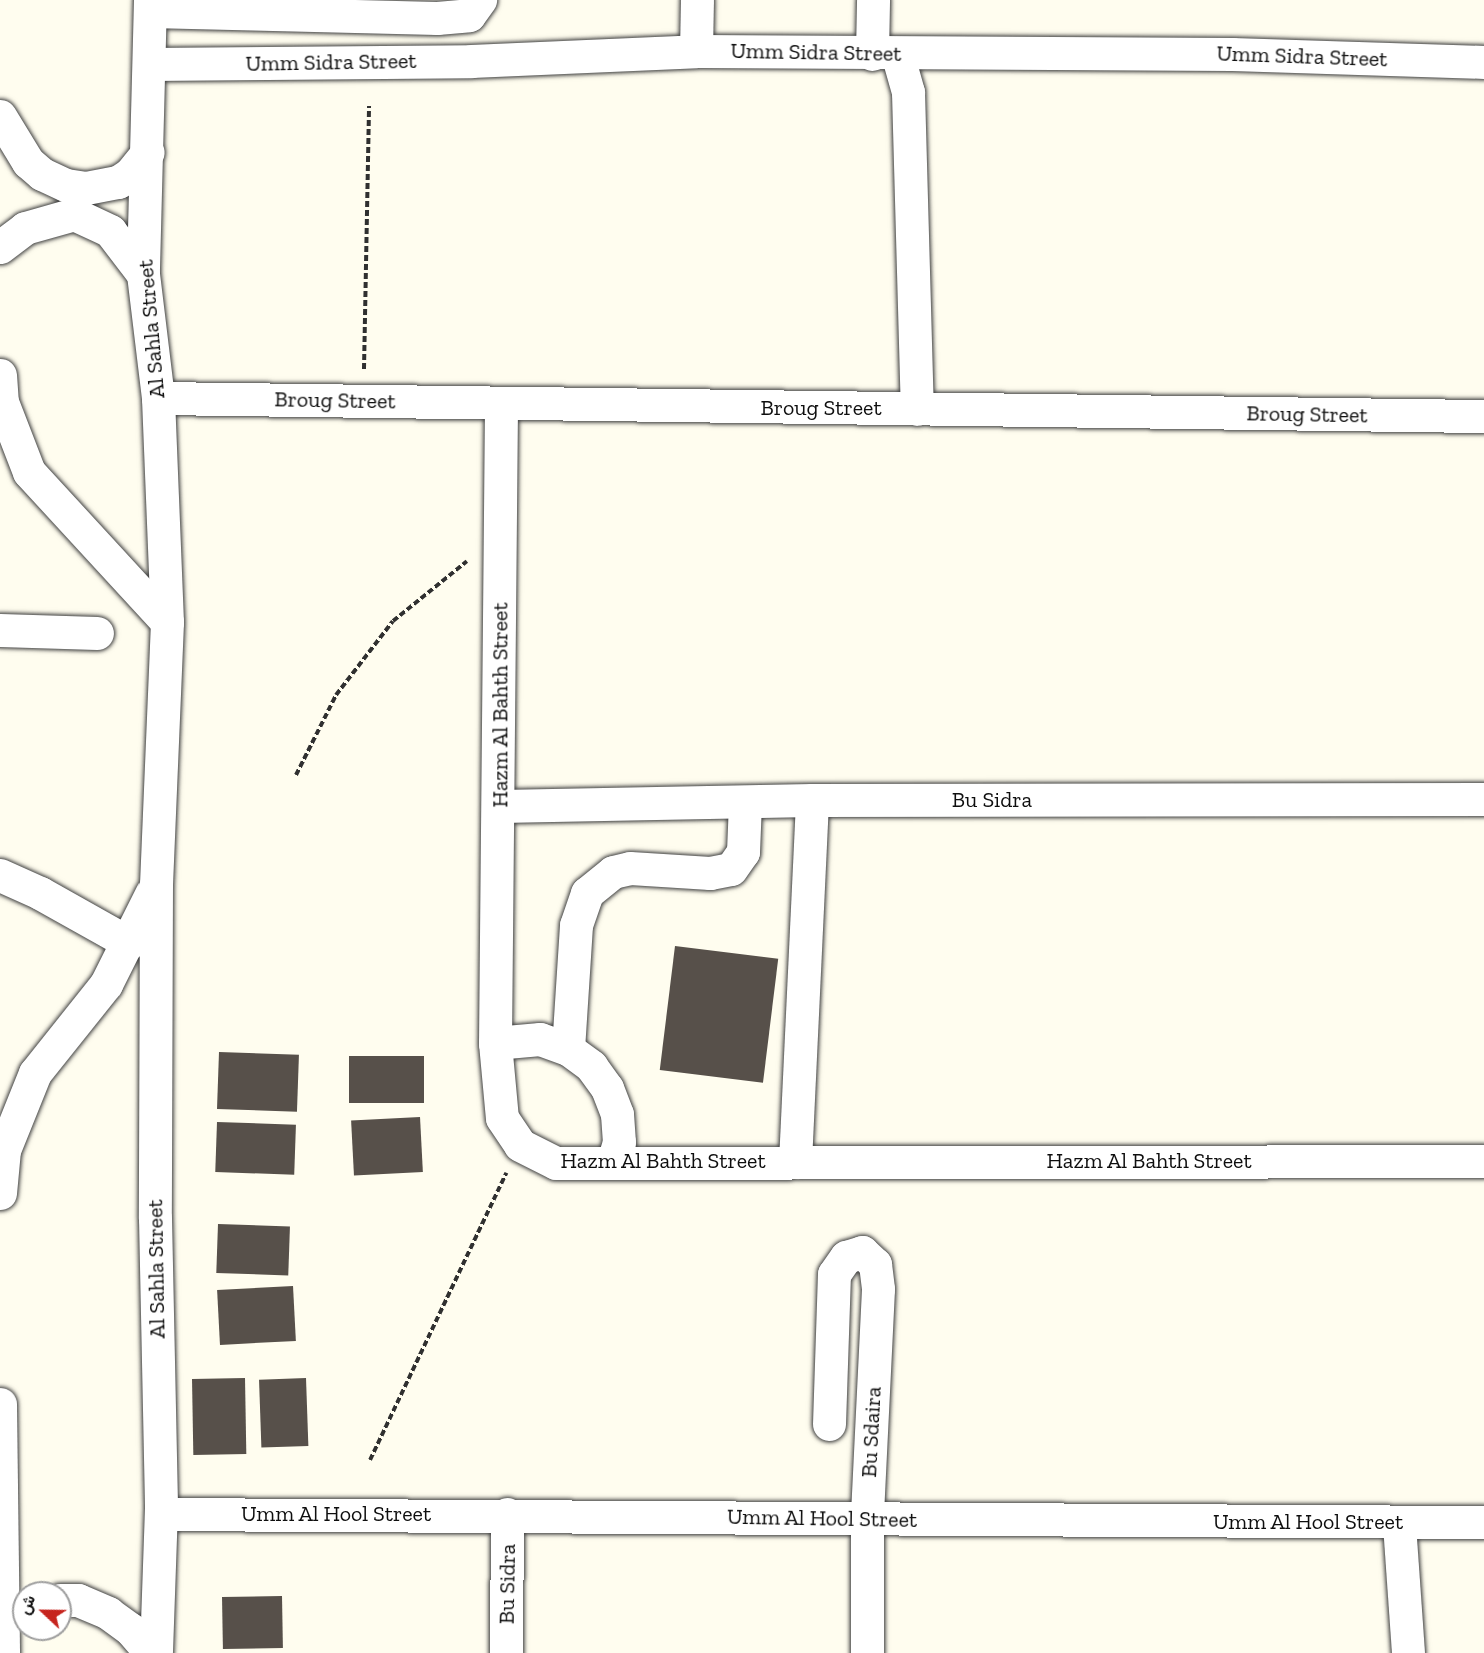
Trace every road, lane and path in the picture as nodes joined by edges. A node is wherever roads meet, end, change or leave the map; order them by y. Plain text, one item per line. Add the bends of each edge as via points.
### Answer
1 (698, 0) edge
2 (873, 0) edge
3 (150, 5) edge
4 (475, 7) edge
5 (696, 51) junction
6 (884, 54) junction
7 (471, 61) junction
8 (1484, 62) edge
9 (149, 64) junction
10 (369, 106) dead end
11 (0, 116) edge
12 (148, 152) junction
13 (0, 247) edge
14 (143, 274) junction
15 (0, 375) edge
16 (158, 398) junction
17 (363, 400) junction
18 (501, 406) junction
19 (917, 409) junction
20 (1484, 416) edge
21 (499, 535) junction
22 (167, 622) junction
23 (0, 630) edge
24 (97, 633) dead end
25 (296, 775) dead end
26 (812, 800) junction
27 (1484, 800) edge
28 (745, 801) junction
29 (500, 806) junction
30 (0, 875) edge
31 (156, 884) junction
32 (129, 943) junction
33 (495, 1043) junction
34 (568, 1049) junction
35 (520, 1145) junction
36 (1484, 1161) edge
37 (614, 1162) junction
38 (795, 1162) junction
39 (0, 1192) edge
40 (0, 1404) edge
41 (829, 1424) dead end
42 (370, 1460) dead end
43 (161, 1514) junction
44 (507, 1514) junction
45 (867, 1518) junction
46 (1484, 1522) edge
47 (1399, 1524) junction
48 (72, 1600) edge
49 (12, 1639) edge
50 (3, 1652) edge
51 (151, 1653) edge
52 (156, 1653) edge
53 (506, 1653) edge
54 (867, 1653) edge
55 (1408, 1653) edge

1 - 5 street
2 - 6 street
3 - 4 street via 437,18
3 - 9 street, Al Sahla Street
4 - 7 street
5 - 6 street, Umm Sidra Street
5 - 7 street, Umm Sidra Street
6 - 8 street, Umm Sidra Street via 1232,54
6 - 19 street via 908,92
7 - 9 street, Umm Sidra Street
9 - 12 street, Al Sahla Street
10 - 17 path
11 - 12 street via 28,162 42,174 66,185 87,188 118,182
12 - 14 street, Al Sahla Street
13 - 14 street via 25,228 74,214 110,231
14 - 16 street, Al Sahla Street
15 - 22 street via 2,402 29,472
16 - 17 street, Broug Street
16 - 22 street, Al Sahla Street
17 - 18 street, Broug Street
18 - 19 street, Broug Street
18 - 21 street, Hazm Al Bahth Street
19 - 20 street, Broug Street
21 - 25 path via 393,621 336,694
21 - 29 street, Hazm Al Bahth Street
22 - 31 street, Al Sahla Street
23 - 24 street
26 - 27 street, Bu Sidra
26 - 28 street, Bu Sidra
26 - 38 street
28 - 29 street, Bu Sidra
28 - 34 street via 743,852 731,869 710,873 630,868 613,872 586,893 576,925
29 - 33 street, Hazm Al Bahth Street
30 - 32 street via 40,892
31 - 32 street, Al Sahla Street
31 - 43 street, Al Sahla Street via 155,1218
32 - 39 street, Al Sahla Street via 106,984 35,1073 4,1150
33 - 34 street via 540,1039
33 - 35 street, Hazm Al Bahth Street via 502,1118
34 - 37 street via 591,1066 607,1088 617,1114 619,1142
35 - 37 street, Hazm Al Bahth Street via 556,1162
35 - 42 path
36 - 38 street, Hazm Al Bahth Street
37 - 38 street, Hazm Al Bahth Street
40 - 50 street
41 - 45 street, Bu Sdaira via 834,1274 846,1257 862,1252 875,1264 878,1289
43 - 44 street, Umm Al Hool Street
43 - 52 street, Al Sahla Street
44 - 45 street, Umm Al Hool Street
44 - 53 street, Bu Sidra
45 - 47 street, Umm Al Hool Street
45 - 54 street, Bu Sdaira
46 - 47 street, Umm Al Hool Street
47 - 55 street
48 - 51 street via 108,1613 130,1629
49 - 50 street

